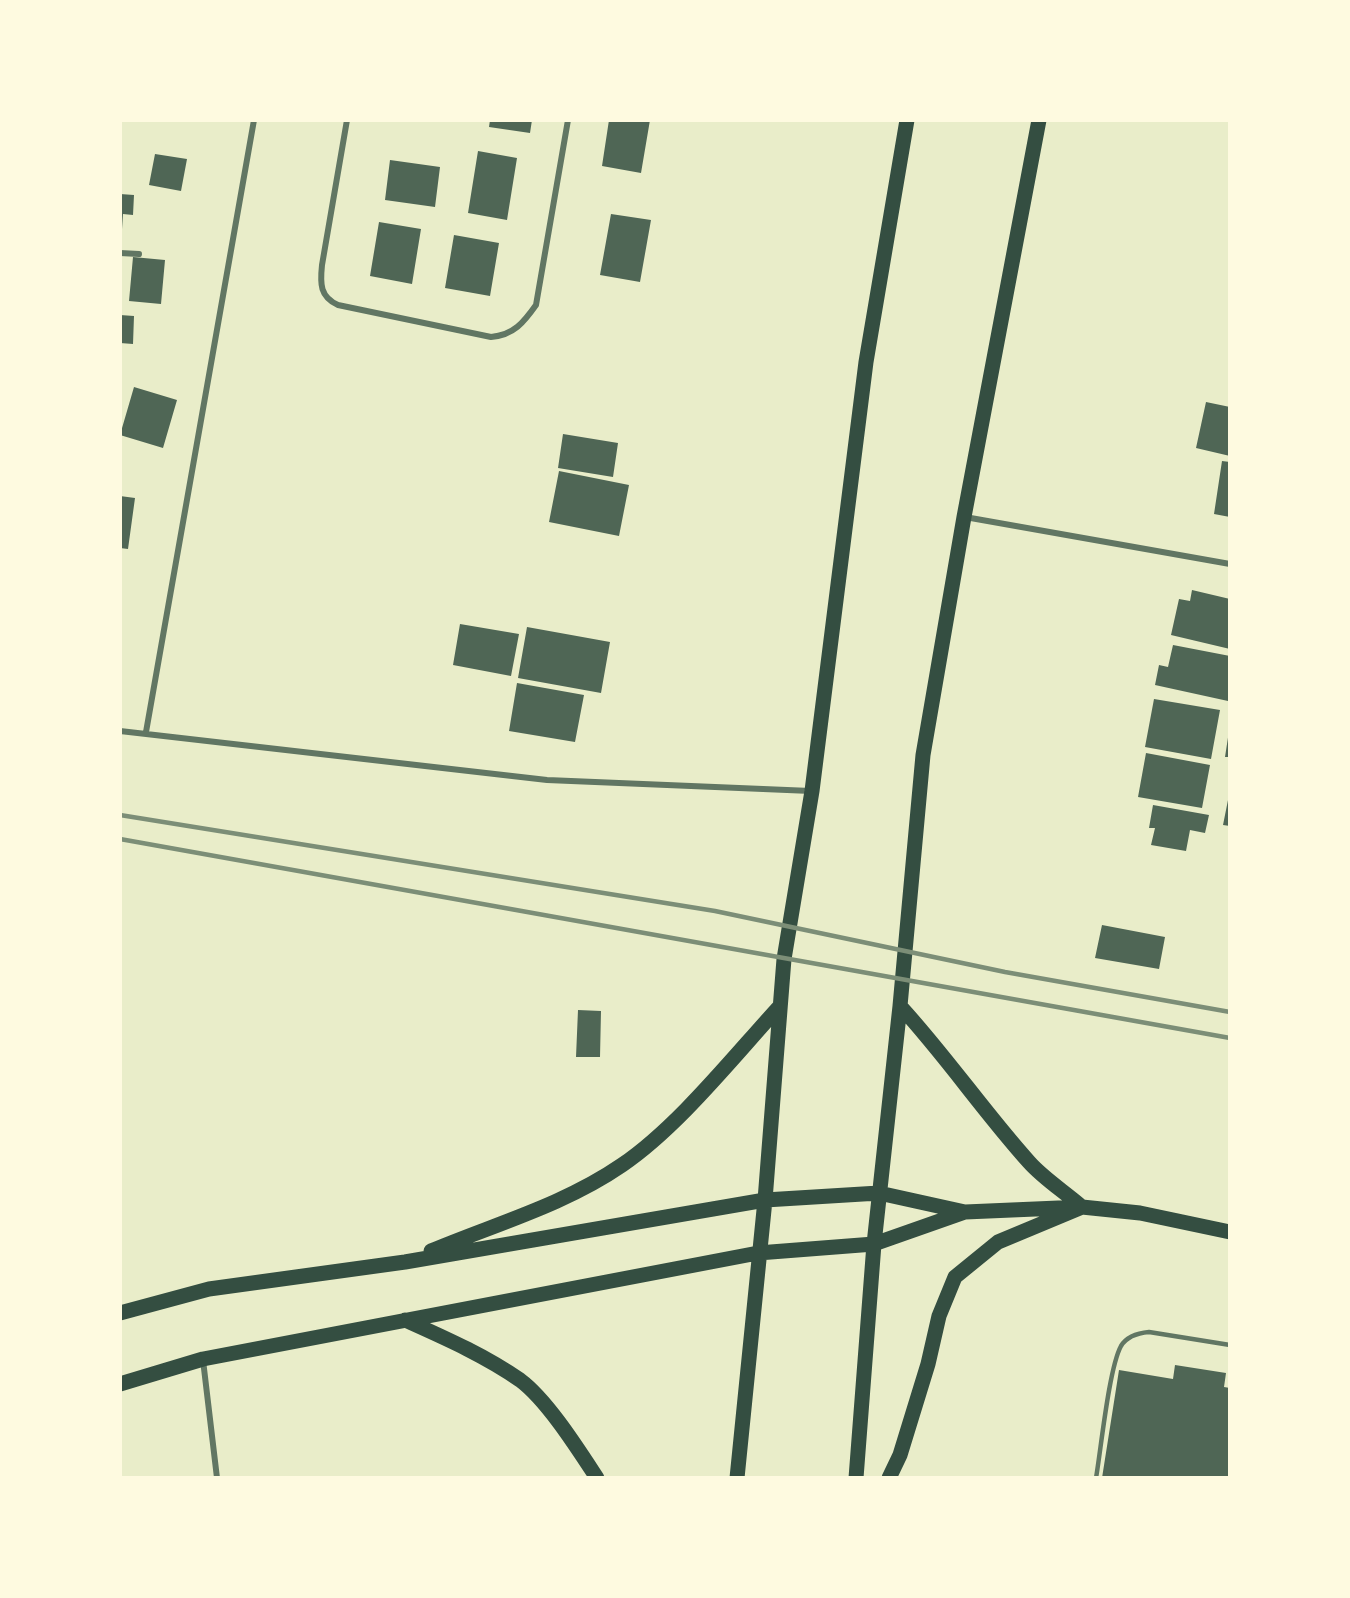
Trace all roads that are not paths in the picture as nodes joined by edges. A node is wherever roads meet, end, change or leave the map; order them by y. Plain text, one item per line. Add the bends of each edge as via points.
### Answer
1 (254, 120) edge
2 (347, 120) edge
3 (568, 120) edge
4 (907, 120) edge
5 (1039, 120) edge
6 (120, 253) edge
7 (139, 254) dead end
8 (964, 517) junction
9 (1230, 564) edge
10 (120, 731) edge
11 (146, 732) junction
12 (812, 792) junction
13 (780, 1006) junction
14 (900, 1006) junction
15 (879, 1193) junction
16 (765, 1200) junction
17 (1082, 1207) junction
18 (965, 1212) junction
19 (1230, 1232) edge
20 (874, 1244) junction
21 (758, 1253) junction
22 (405, 1262) junction
23 (120, 1313) edge
24 (405, 1320) junction
25 (1230, 1345) edge
26 (203, 1359) junction
27 (120, 1384) edge
28 (217, 1478) edge
29 (597, 1478) edge
30 (737, 1478) edge
31 (856, 1478) edge
32 (889, 1478) edge
33 (1096, 1478) edge

1 - 11 street
2 - 3 street via 322,265 320,286 327,300 491,337 505,336 522,325 536,305
4 - 12 main road via 866,362
5 - 8 main road
6 - 7 street
8 - 9 street
8 - 14 main road via 923,755
10 - 11 street
11 - 12 street via 546,780
12 - 13 main road
13 - 16 main road
13 - 22 main road via 667,1128 623,1165 545,1207
14 - 15 main road
14 - 17 main road via 1031,1164
15 - 16 main road
15 - 18 main road
15 - 20 main road
16 - 21 main road
16 - 22 main road
17 - 18 main road
17 - 19 main road
17 - 32 main road via 998,1242 955,1277 939,1316 900,1455
18 - 20 main road
20 - 21 main road
20 - 31 main road
21 - 24 main road
21 - 30 main road
22 - 23 main road via 209,1289
24 - 26 main road
24 - 29 main road via 465,1347 521,1382 570,1437
25 - 33 lane via 1149,1332 1136,1333 1127,1340 1121,1347 1114,1375
26 - 27 main road
26 - 28 street

